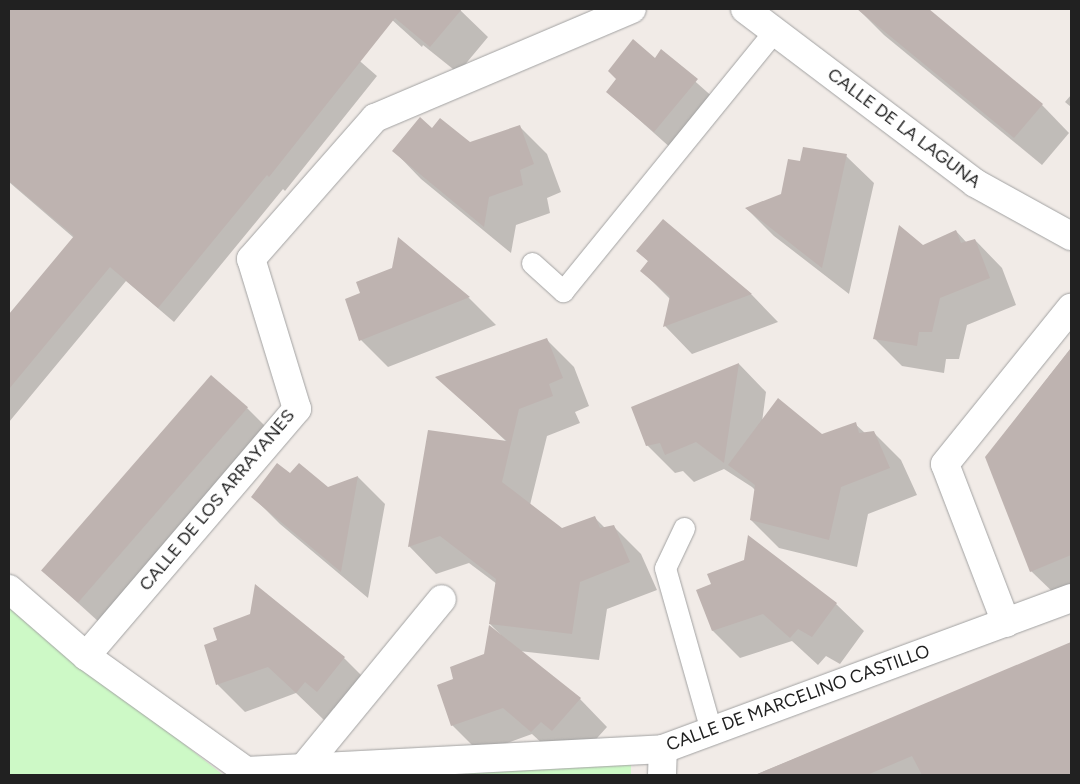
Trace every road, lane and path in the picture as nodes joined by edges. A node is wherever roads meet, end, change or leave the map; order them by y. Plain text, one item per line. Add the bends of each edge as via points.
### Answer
1 (632, 9) edge
2 (745, 9) edge
3 (774, 31) junction
4 (1071, 236) edge
5 (532, 263) dead end
6 (1071, 308) edge
7 (684, 528) dead end
8 (9, 589) edge
9 (442, 598) dead end
10 (1071, 598) edge
11 (1006, 623) junction
12 (86, 656) junction
13 (711, 731) junction
14 (662, 749) junction
15 (304, 767) junction
16 (662, 775) edge

1 - 12 street, CALLE DE LOS ARRAYANES via 375,118 251,259 297,409
2 - 3 street, CALLE DE LA LAGUNA
3 - 4 street, CALLE DE LA LAGUNA via 975,183
3 - 5 lane via 564,290
6 - 11 street via 945,464
7 - 13 lane via 665,568
8 - 12 street, CALLE DE MARCELINO CASTILLO
9 - 15 street
10 - 11 street, CALLE DE MARCELINO CASTILLO
11 - 13 street, CALLE DE MARCELINO CASTILLO
12 - 15 street, CALLE DE MARCELINO CASTILLO via 246,771
13 - 14 street, CALLE DE MARCELINO CASTILLO
14 - 15 street, CALLE DE MARCELINO CASTILLO
14 - 16 street

